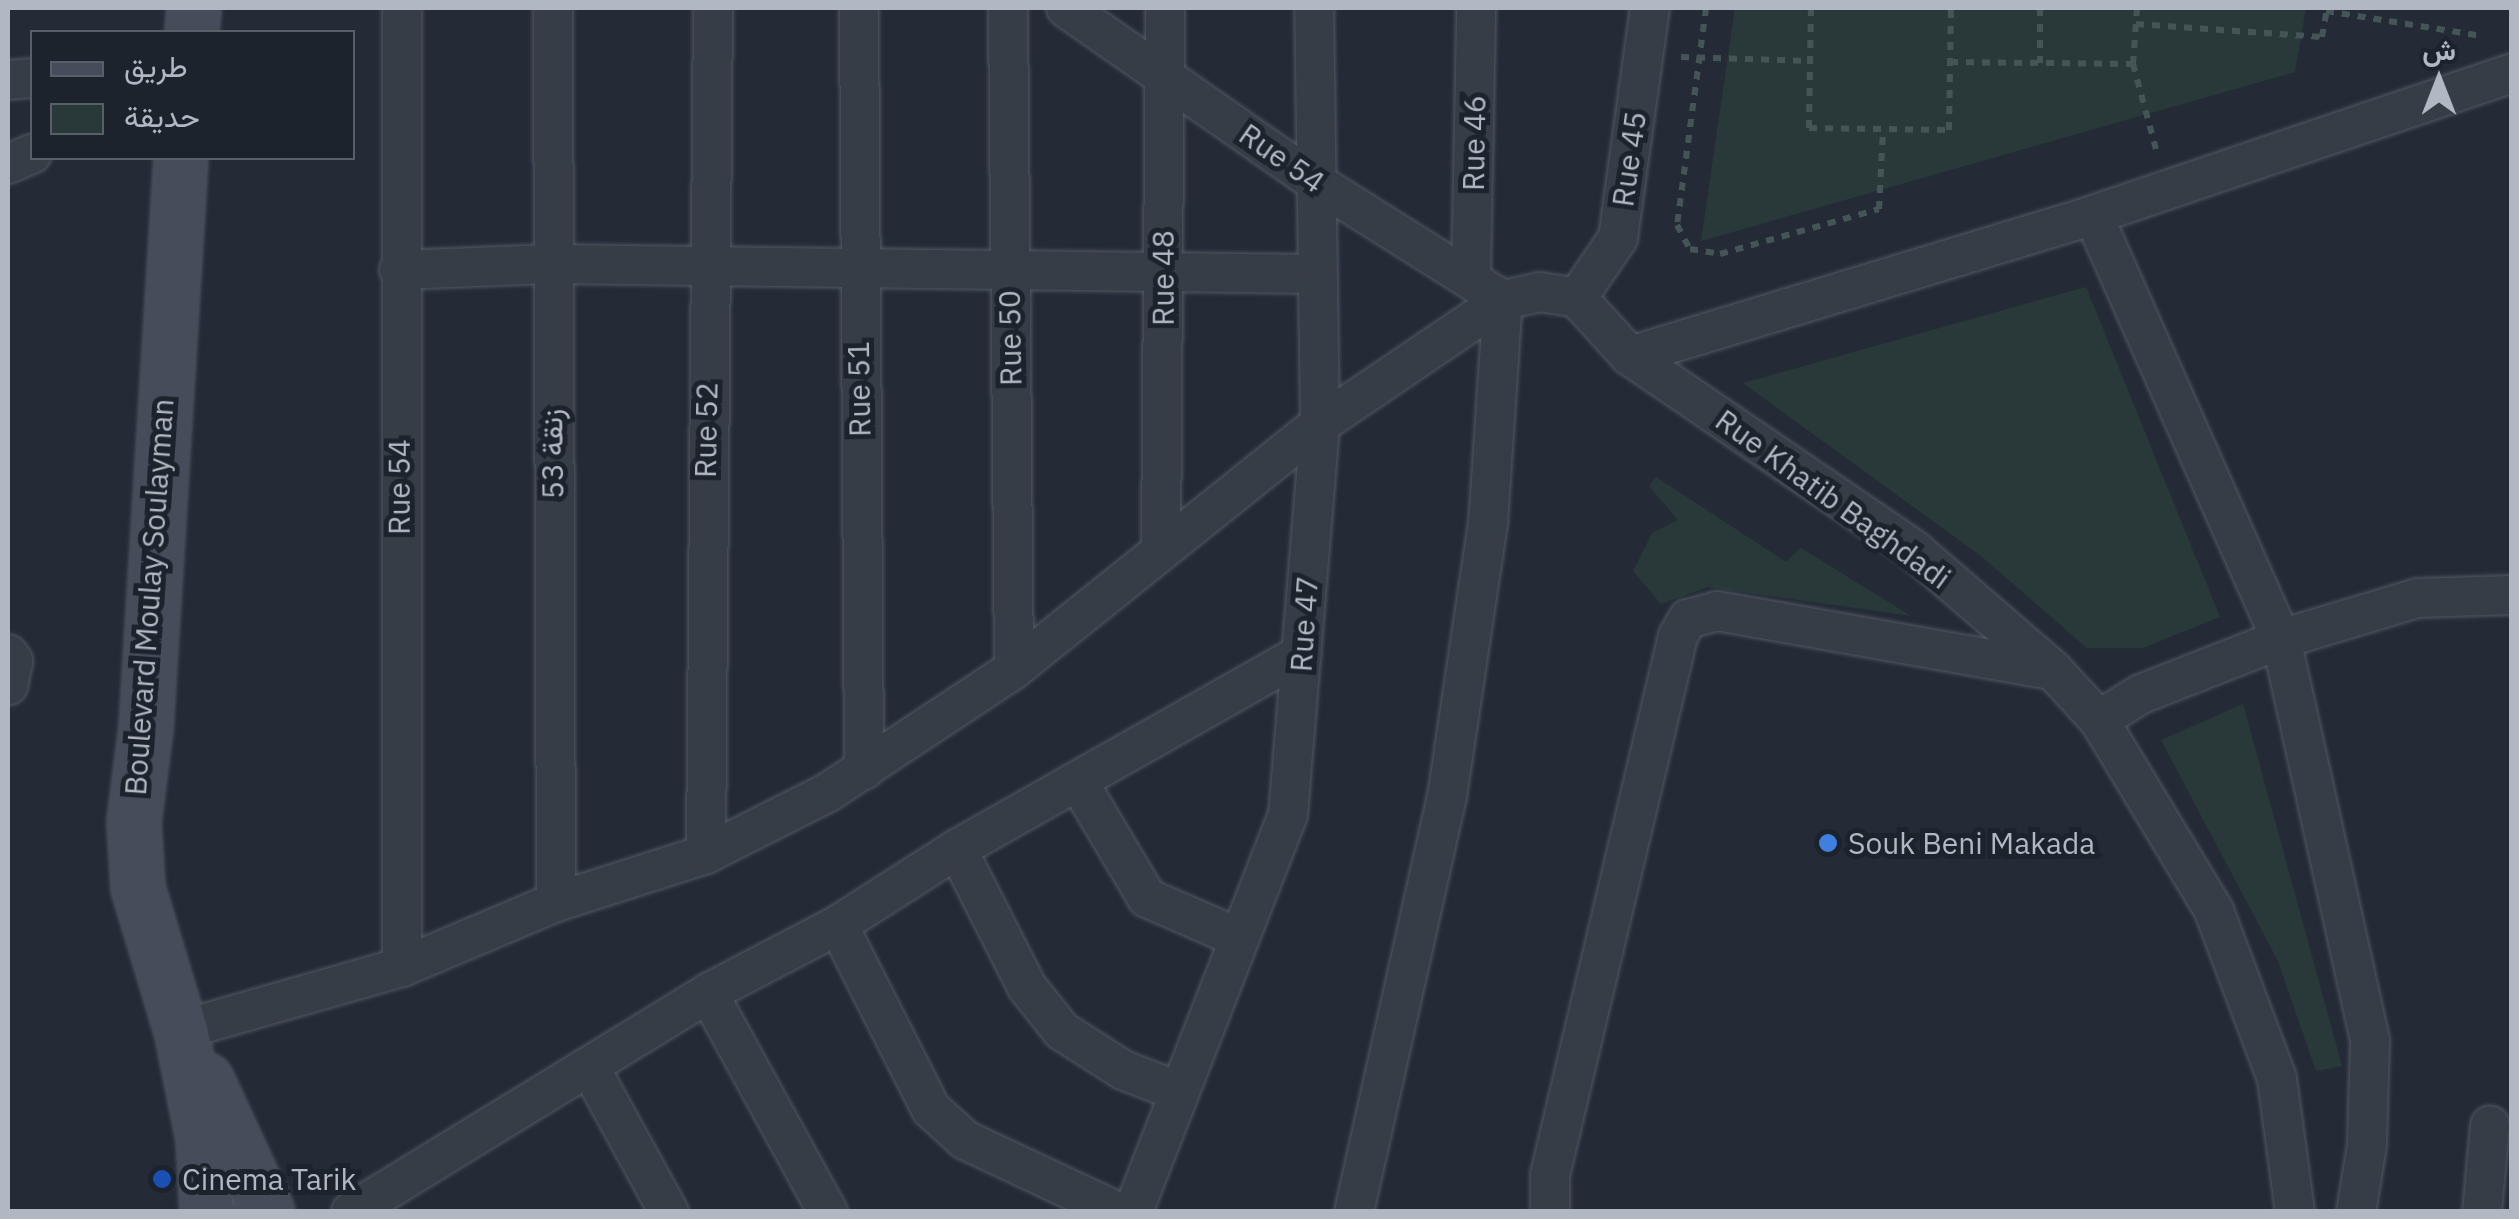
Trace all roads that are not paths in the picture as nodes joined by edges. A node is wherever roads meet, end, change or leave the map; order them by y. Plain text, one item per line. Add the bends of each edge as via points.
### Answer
1 (402, 8) edge
2 (553, 8) edge
3 (713, 8) edge
4 (859, 8) edge
5 (1008, 8) edge
6 (1066, 8) edge
7 (1165, 8) edge
8 (1314, 8) edge
9 (1476, 8) edge
10 (1650, 8) edge
11 (2512, 72) edge
12 (1164, 74) junction
13 (181, 160) edge
14 (1316, 183) junction
15 (2094, 215) junction
16 (550, 264) junction
17 (708, 266) junction
18 (1009, 267) junction
19 (400, 270) junction
20 (858, 271) junction
21 (1164, 272) junction
22 (1317, 274) junction
23 (1472, 278) junction
24 (1577, 298) junction
25 (1504, 300) junction
26 (1630, 356) junction
27 (1320, 424) junction
28 (1161, 549) junction
29 (2512, 595) edge
30 (2282, 639) junction
31 (1302, 654) junction
32 (1014, 669) junction
33 (2053, 670) junction
34 (2100, 720) junction
35 (864, 770) junction
36 (1080, 785) junction
37 (957, 849) junction
38 (706, 854) junction
39 (556, 902) junction
40 (838, 925) junction
41 (1239, 938) junction
42 (402, 968) junction
43 (708, 994) junction
44 (181, 1030) junction
45 (590, 1068) junction
46 (1177, 1091) junction
47 (2490, 1126) dead end
48 (2492, 1194) edge
49 (207, 1212) edge
50 (268, 1212) edge
51 (351, 1212) edge
52 (669, 1212) edge
53 (828, 1212) edge
54 (1118, 1212) edge
55 (1133, 1212) edge
56 (1354, 1212) edge
57 (1550, 1212) edge
58 (2296, 1212) edge
59 (2356, 1212) edge

1 - 19 street, Rue 54
2 - 16 street, زنقة 53
3 - 17 street, Rue 52
4 - 20 street, Rue 51
5 - 18 street, Rue 50
6 - 12 street, Rue 54
7 - 12 street, Rue 48
8 - 14 street, Rue 47
9 - 23 street, Rue 46
10 - 24 street, Rue 45 via 1618,238
11 - 15 street
12 - 14 street, Rue 54
12 - 21 street, Rue 48
13 - 44 main road, Boulevard Moulay Soulayman via 146,728 134,822 138,888
14 - 22 street, Rue 47
14 - 23 street, Rue 54
15 - 26 street
15 - 30 street
16 - 17 street
16 - 19 street
16 - 39 street, زنقة 53
17 - 20 street
17 - 38 street, Rue 52
18 - 20 street
18 - 21 street
18 - 32 street, Rue 50
19 - 42 street, Rue 54
20 - 35 street, Rue 51
21 - 22 street
21 - 28 street, Rue 48
22 - 27 street, Rue 47
23 - 25 street, Rue 54
24 - 25 street via 1540,292
24 - 26 street, Rue Khatib Baghdadi
25 - 27 street
25 - 56 street via 1488,524 1448,797
26 - 33 street, Rue Khatib Baghdadi via 1914,550
27 - 28 street
27 - 31 street, Rue 47
28 - 32 street
29 - 30 street via 2418,598
30 - 34 street via 2141,694
30 - 59 street via 2370,1041 2367,1145
31 - 36 street
31 - 41 street, Rue 47 via 1288,815
32 - 35 street
33 - 34 street, Rue Khatib Baghdadi
33 - 57 street via 1717,611 1688,619 1678,636 1550,1175
34 - 58 street, Rue Khatib Baghdadi via 2214,912 2277,1080
35 - 38 street
36 - 37 street
36 - 41 street via 1147,898
37 - 40 street
37 - 46 street via 1027,987 1062,1031 1123,1070
38 - 39 street
39 - 42 street
40 - 43 street
40 - 54 street via 931,1110 965,1140
41 - 46 street, Rue 47
42 - 44 street
43 - 45 street
43 - 53 street
44 - 49 main road, Boulevard Moulay Soulayman via 203,1139
44 - 50 main road, Boulevard Moulay Soulayman
45 - 51 street
45 - 52 street
46 - 55 street, Rue 47
47 - 48 street

